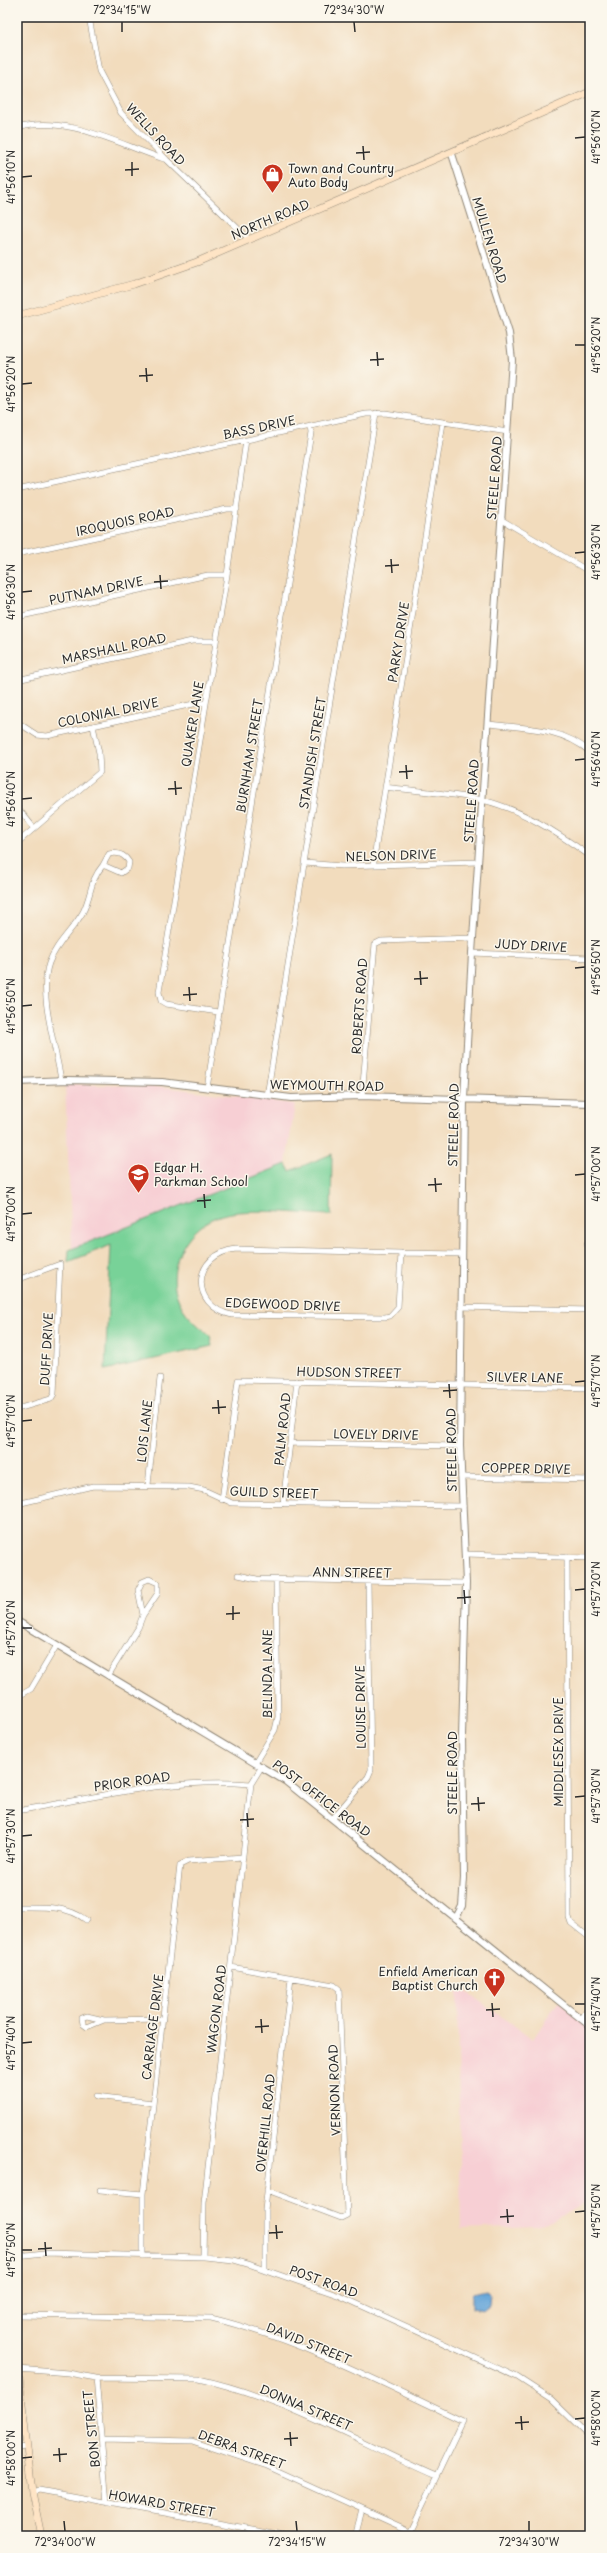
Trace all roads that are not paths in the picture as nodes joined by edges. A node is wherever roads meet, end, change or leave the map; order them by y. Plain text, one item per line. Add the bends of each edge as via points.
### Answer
1 (89, 17) edge
2 (590, 92) edge
3 (17, 128) edge
4 (452, 154) junction
5 (166, 160) junction
6 (250, 240) junction
7 (17, 316) edge
8 (509, 333) joint
9 (376, 413) junction
10 (443, 423) junction
11 (310, 427) junction
12 (508, 432) junction
13 (246, 440) junction
14 (17, 490) edge
15 (237, 509) junction
16 (502, 520) junction
17 (17, 554) edge
18 (590, 572) edge
19 (227, 575) junction
20 (17, 617) edge
21 (216, 640) junction
22 (17, 680) edge
23 (206, 703) junction
24 (17, 722) edge
25 (488, 724) junction
26 (93, 726) junction
27 (589, 748) edge
28 (385, 787) junction
29 (482, 800) junction
30 (17, 807) edge
31 (34, 828) junction
32 (17, 843) edge
33 (590, 856) edge
34 (478, 862) junction
35 (305, 863) junction
36 (373, 864) junction
37 (103, 866) junction
38 (473, 938) junction
39 (472, 952) junction
40 (590, 958) edge
41 (218, 1012) junction
42 (61, 1080) junction
43 (17, 1082) edge
44 (207, 1088) junction
45 (268, 1096) junction
46 (362, 1096) junction
47 (464, 1098) junction
48 (590, 1103) edge
49 (401, 1253) junction
50 (462, 1254) junction
51 (17, 1280) edge
52 (461, 1307) junction
53 (590, 1310) edge
54 (160, 1378) dead end
55 (297, 1381) junction
56 (460, 1384) junction
57 (590, 1388) edge
58 (17, 1409) edge
59 (292, 1443) junction
60 (460, 1446) junction
61 (462, 1477) junction
62 (590, 1480) edge
63 (148, 1485) junction
64 (222, 1500) junction
65 (17, 1504) edge
66 (284, 1504) junction
67 (463, 1506) junction
68 (465, 1554) junction
69 (567, 1557) junction
70 (590, 1558) edge
71 (238, 1575) dead end
72 (276, 1580) junction
73 (368, 1583) junction
74 (466, 1583) junction
75 (143, 1615) junction
76 (17, 1621) edge
77 (57, 1645) junction
78 (108, 1676) junction
79 (17, 1697) edge
80 (255, 1763) junction
81 (262, 1766) junction
82 (251, 1784) junction
83 (17, 1811) edge
84 (333, 1818) junction
85 (243, 1857) junction
86 (17, 1907) edge
87 (456, 1918) junction
88 (86, 1920) dead end
89 (590, 1938) edge
90 (231, 1967) junction
91 (291, 1978) junction
92 (590, 2007) edge
93 (163, 2019) junction
94 (581, 2019) junction
95 (104, 2020) dead end
96 (590, 2026) edge
97 (96, 2096) dead end
98 (153, 2103) junction
99 (100, 2190) dead end
100 (267, 2190) junction
101 (143, 2194) junction
102 (17, 2256) edge
103 (143, 2256) junction
104 (203, 2257) junction
105 (265, 2270) junction
106 (17, 2314) edge
107 (17, 2360) edge
108 (18, 2369) junction
109 (96, 2378) junction
110 (590, 2437) edge
111 (103, 2439) junction
112 (26, 2447) junction
113 (17, 2448) edge
114 (436, 2476) junction
115 (32, 2492) junction
116 (107, 2503) junction
117 (362, 2510) junction
118 (410, 2532) junction
119 (40, 2536) edge
120 (289, 2536) edge
121 (355, 2536) edge
122 (422, 2536) edge

1 - 5 street, WELLS ROAD via 95,55 112,99 132,126
2 - 4 main road, NORTH ROAD
3 - 5 street via 41,124 63,125
4 - 6 main road, NORTH ROAD
4 - 8 street, MULLEN ROAD
5 - 6 street, WELLS ROAD
6 - 7 main road, NORTH ROAD via 134,284
8 - 12 street, STEELE ROAD via 512,360
9 - 10 street, BASS DRIVE
9 - 11 street, BASS DRIVE
9 - 35 street, STANDISH STREET
10 - 12 street, BASS DRIVE
10 - 28 street, PARKY DRIVE
11 - 13 street, BASS DRIVE
11 - 41 street, BURNHAM STREET via 310,440
12 - 16 street, STEELE ROAD
13 - 14 street, BASS DRIVE
13 - 15 street, QUAKER LANE
15 - 17 street, IROQUOIS ROAD via 227,509
15 - 19 street, QUAKER LANE
16 - 18 street
16 - 25 street, STEELE ROAD
19 - 20 street, PUTNAM DRIVE via 208,575
19 - 21 street, QUAKER LANE
21 - 22 street, MARSHALL ROAD via 192,641
21 - 23 street, QUAKER LANE
23 - 26 street, COLONIAL DRIVE
23 - 41 street, QUAKER LANE via 159,992 161,1001 166,1004
24 - 26 street, COLONIAL DRIVE via 37,735 47,736
25 - 27 street via 552,732
25 - 29 street, STEELE ROAD
26 - 31 street via 100,753 100,772
28 - 29 street
28 - 36 street, PARKY DRIVE
29 - 33 street via 523,815 563,837
29 - 34 street, STEELE ROAD
30 - 31 street
31 - 32 street
34 - 36 street, NELSON DRIVE
34 - 38 street, STEELE ROAD
35 - 36 street, NELSON DRIVE via 328,866
35 - 45 street, STANDISH STREET
37 - 37 street via 109,854 115,853 123,855 129,862 128,868 121,873
37 - 42 street via 93,876 82,913 56,948 48,970 46,992
38 - 39 street, STEELE ROAD
38 - 46 street, ROBERTS ROAD via 381,941 375,944
39 - 40 street, JUDY DRIVE
39 - 47 street, STEELE ROAD
41 - 44 street, BURNHAM STREET
42 - 43 street, WEYMOUTH ROAD
42 - 44 street, WEYMOUTH ROAD via 162,1082
44 - 45 street, WEYMOUTH ROAD
45 - 46 street, WEYMOUTH ROAD
46 - 47 street, WEYMOUTH ROAD
47 - 48 street, WEYMOUTH ROAD
47 - 50 street, STEELE ROAD
49 - 49 street, EDGEWOOD DRIVE via 227,1250 213,1257 205,1267 202,1290 210,1305 219,1312 232,1315 385,1317 396,1311 400,1301
49 - 50 street, EDGEWOOD DRIVE
50 - 52 street, STEELE ROAD
51 - 58 street, DUFF DRIVE via 60,1264 54,1394 51,1399
52 - 53 street
52 - 56 street, STEELE ROAD
54 - 63 street, LOIS LANE
55 - 56 street, HUDSON STREET
55 - 59 street, PALM ROAD
55 - 64 street, HUDSON STREET via 238,1380
56 - 57 street, SILVER LANE
56 - 60 street, STEELE ROAD
59 - 60 street, LOVELY DRIVE
59 - 66 street, PALM ROAD
60 - 61 street, STEELE ROAD
61 - 62 street, COPPER DRIVE
61 - 67 street, STEELE ROAD
63 - 64 street, GUILD STREET via 204,1490
63 - 65 street, GUILD STREET via 80,1487
64 - 66 street, GUILD STREET via 232,1503
66 - 67 street, GUILD STREET
67 - 68 street, STEELE ROAD
68 - 69 street
68 - 74 street, STEELE ROAD
69 - 70 street
69 - 89 street, MIDDLESEX DRIVE via 569,1917 571,1923
71 - 72 street, ANN STREET
72 - 73 street, ANN STREET
72 - 80 street, BELINDA LANE via 278,1717 275,1730
73 - 74 street, ANN STREET
73 - 84 street, LOUISE DRIVE via 372,1764 368,1777
74 - 87 street, STEELE ROAD via 462,1737 464,1896
75 - 75 street via 158,1593 158,1583 149,1579 142,1582 138,1590
75 - 78 street via 138,1628
76 - 77 street, POST OFFICE ROAD
77 - 78 street, POST OFFICE ROAD
77 - 79 street via 31,1689
78 - 80 street, POST OFFICE ROAD
80 - 81 street, POST OFFICE ROAD
81 - 82 street, WAGON ROAD
81 - 84 street, POST OFFICE ROAD via 297,1789
82 - 83 street, PRIOR ROAD via 211,1782 163,1786
82 - 85 street, WAGON ROAD
84 - 87 street, POST OFFICE ROAD
85 - 90 street, WAGON ROAD
85 - 93 street, CARRIAGE DRIVE via 188,1861 180,1865
86 - 88 street via 75,1911
87 - 94 street, POST OFFICE ROAD
90 - 91 street, VERNON ROAD
90 - 104 street, WAGON ROAD via 204,2203
91 - 100 street, OVERHILL ROAD
91 - 100 street, VERNON ROAD via 334,1985 339,1989 347,2215 341,2218
92 - 94 street
93 - 95 street
93 - 98 street, CARRIAGE DRIVE
94 - 96 street, POST OFFICE ROAD
97 - 98 street
98 - 101 street, CARRIAGE DRIVE
99 - 101 street
100 - 105 street, OVERHILL ROAD
101 - 103 street, CARRIAGE DRIVE
102 - 103 street, POST ROAD via 44,2253
103 - 104 street, POST ROAD
104 - 105 street, POST ROAD via 234,2260
105 - 110 street, POST ROAD via 352,2301 517,2377 551,2399
106 - 114 street, DAVID STREET via 211,2318 300,2347 463,2422
107 - 108 main road
108 - 109 street, DONNA STREET via 68,2372
108 - 112 main road
109 - 111 street, BON STREET
109 - 114 street, DONNA STREET via 213,2382 273,2402
111 - 116 street, BON STREET
111 - 117 street, DEBRA STREET via 192,2441 267,2466
112 - 113 street
112 - 115 main road
114 - 118 street, DAVID STREET
115 - 116 street, HOWARD STREET via 38,2490
115 - 119 main road
116 - 120 street, HOWARD STREET
117 - 118 street, DEBRA STREET
117 - 121 street
118 - 122 street, DEBRA STREET

